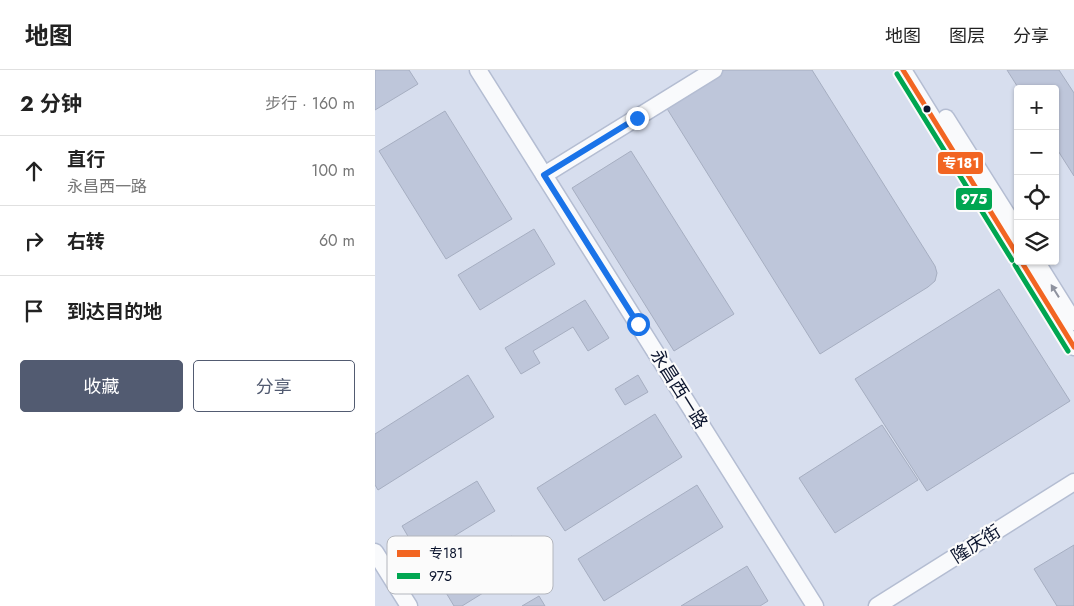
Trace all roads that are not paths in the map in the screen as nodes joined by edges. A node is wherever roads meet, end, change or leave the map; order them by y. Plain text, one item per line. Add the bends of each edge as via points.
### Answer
1 (478, 70) edge
2 (714, 70) edge
3 (903, 70) edge
4 (916, 70) edge
5 (544, 175) junction
6 (1014, 226) edge
7 (1014, 250) edge
8 (1023, 265) edge
9 (1038, 265) edge
10 (1074, 322) edge
11 (1074, 347) edge
12 (1074, 482) edge
13 (375, 552) edge
14 (387, 571) edge
15 (401, 594) edge
16 (409, 606) edge
17 (815, 606) edge
18 (877, 606) edge

1 - 5 street, 永昌西一路
2 - 5 street
3 - 7 street
4 - 6 street
5 - 17 street, 永昌西一路
8 - 11 street
10 -> 9 street
12 - 18 street, 隆庆街
13 - 14 street
15 - 16 street

